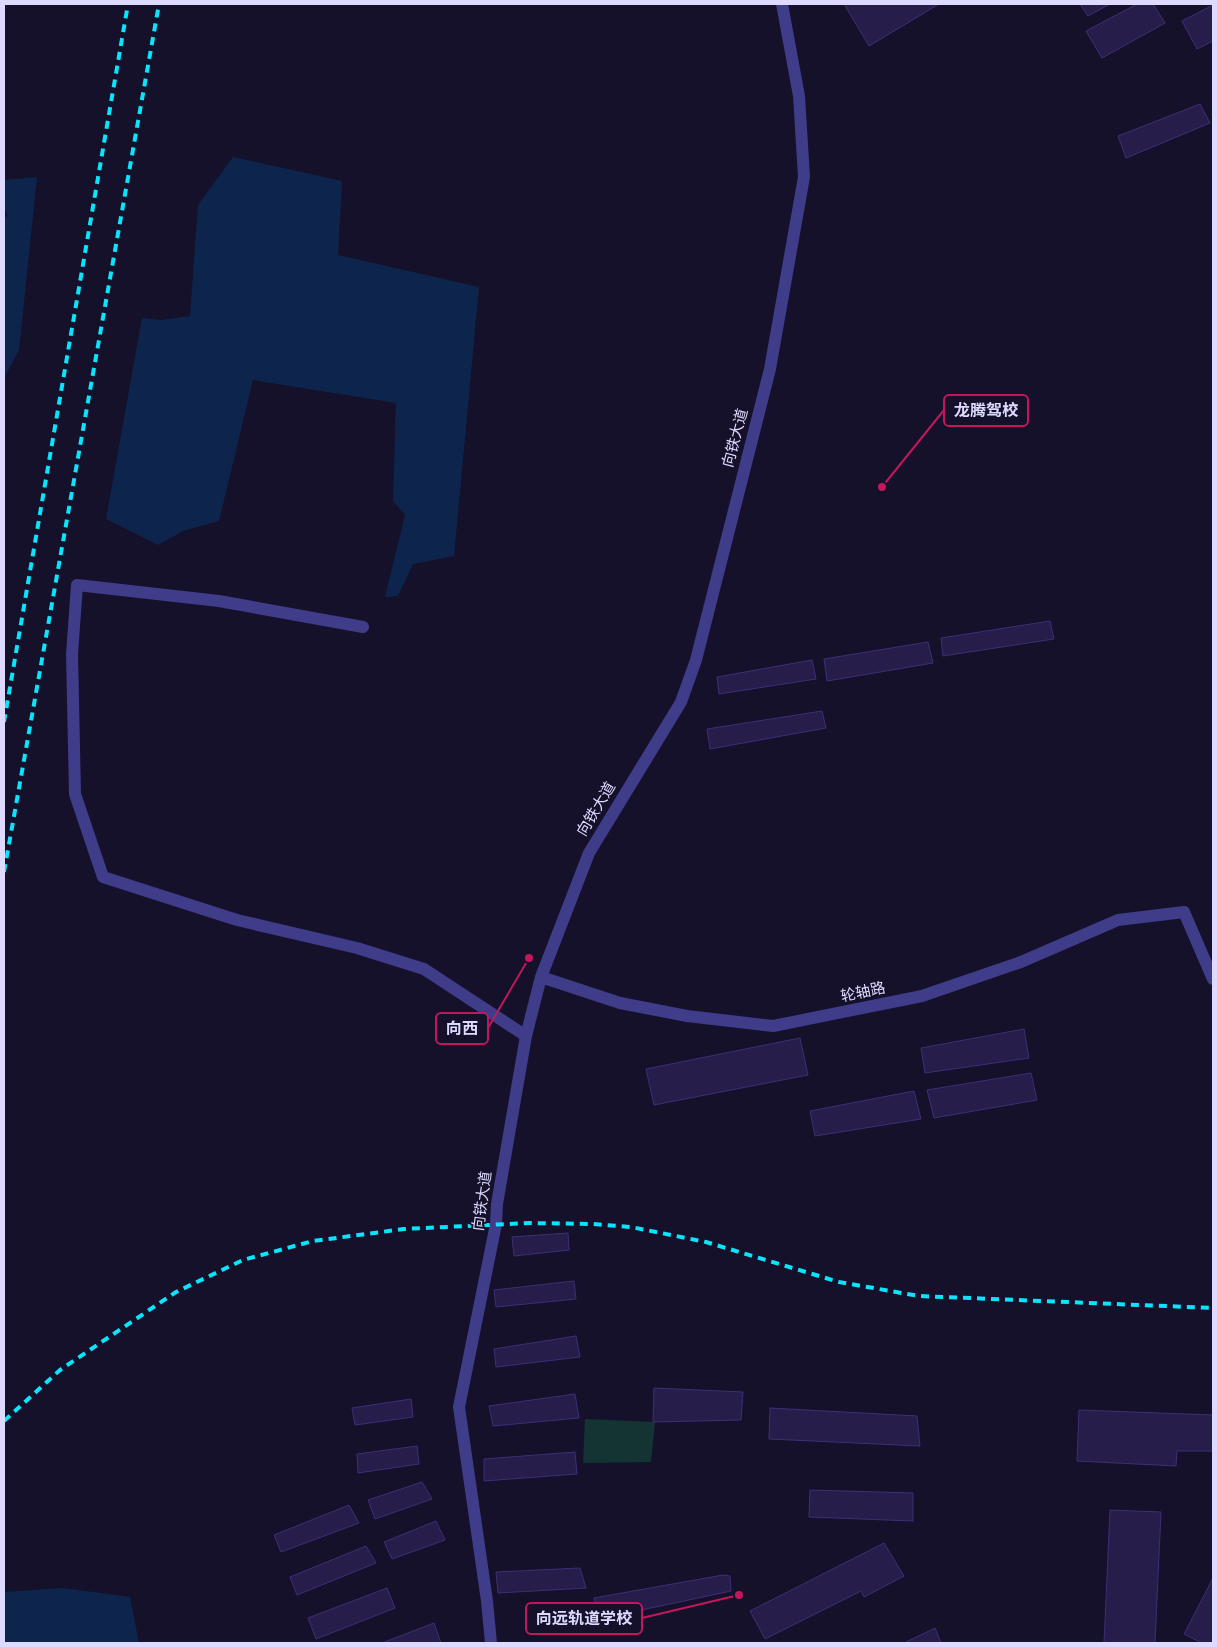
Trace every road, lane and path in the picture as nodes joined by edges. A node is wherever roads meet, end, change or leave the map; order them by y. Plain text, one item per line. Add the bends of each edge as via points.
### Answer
1 (782, 4) edge
2 (363, 627) dead end
3 (541, 977) junction
4 (1213, 979) edge
5 (526, 1036) junction
6 (491, 1643) edge

1 - 3 street, 向铁大道 via 799,96 804,177 770,369 696,660 681,702 589,853
2 - 5 street via 219,600 77,585 72,654 75,794 103,877 237,920 357,948 424,969
3 - 4 street, 轮轴路 via 620,1003 687,1016 773,1026 922,996 1021,962 1118,920 1184,912
3 - 5 street, 向铁大道
5 - 6 street, 向铁大道 via 496,1224 459,1407

